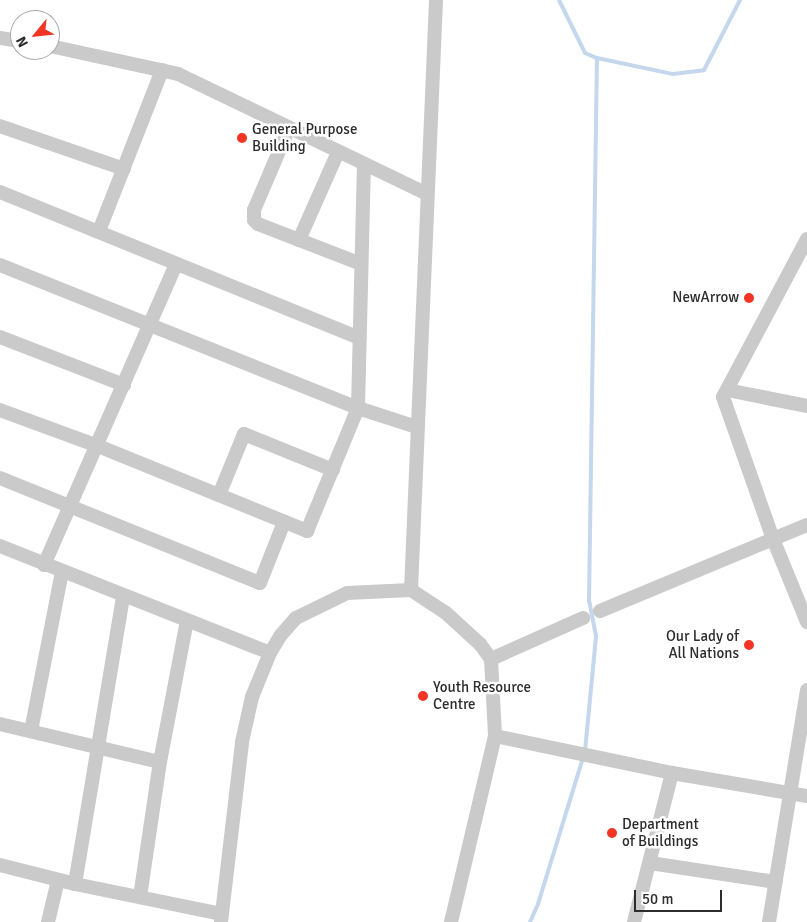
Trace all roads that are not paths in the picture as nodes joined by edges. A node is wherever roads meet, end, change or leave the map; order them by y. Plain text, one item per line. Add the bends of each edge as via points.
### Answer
1 (436, 0) edge
2 (60, 48) edge
3 (162, 70) junction
4 (0, 126) edge
5 (289, 128) junction
6 (338, 152) junction
7 (364, 165) junction
8 (124, 169) junction
9 (0, 192) edge
10 (427, 194) junction
11 (99, 231) junction
12 (299, 240) junction
13 (807, 240) edge
14 (361, 264) junction
15 (0, 265) edge
16 (176, 265) junction
17 (151, 326) junction
18 (0, 337) edge
19 (358, 338) junction
20 (124, 385) junction
21 (728, 390) junction
22 (807, 406) edge
23 (358, 408) junction
24 (0, 410) edge
25 (417, 427) junction
26 (98, 446) junction
27 (333, 470) junction
28 (0, 478) edge
29 (219, 495) junction
30 (71, 506) junction
31 (284, 522) junction
32 (807, 525) edge
33 (773, 539) junction
34 (1, 550) edge
35 (44, 565) junction
36 (62, 572) junction
37 (411, 590) junction
38 (123, 596) junction
39 (600, 610) dead end
40 (583, 618) dead end
41 (187, 621) junction
42 (807, 622) edge
43 (270, 653) junction
44 (491, 659) junction
45 (807, 690) edge
46 (0, 724) edge
47 (31, 731) junction
48 (495, 736) junction
49 (97, 746) junction
50 (160, 762) junction
51 (672, 773) junction
52 (791, 793) junction
53 (807, 796) edge
54 (650, 863) junction
55 (0, 865) edge
56 (58, 880) junction
57 (776, 882) junction
58 (75, 884) junction
59 (140, 897) junction
60 (221, 918) edge
61 (48, 922) edge
62 (450, 922) edge
63 (634, 922) edge
64 (769, 922) edge

1 - 10 street
2 - 3 street
3 - 5 street via 178,74
3 - 8 street
4 - 8 street
5 - 6 street
5 - 12 street via 254,210 254,220
6 - 7 street
6 - 12 street
7 - 10 street
7 - 14 street
8 - 11 street
9 - 11 street
10 - 25 street
11 - 16 street
12 - 14 street
13 - 21 street
14 - 19 street
15 - 17 street
16 - 17 street
16 - 19 street
17 - 20 street
17 - 23 street
18 - 20 street
19 - 23 street
20 - 26 street
21 - 22 street
21 - 33 street via 723,397
23 - 25 street
23 - 27 street
24 - 26 street
25 - 37 street
26 - 29 street
26 - 30 street
27 - 29 street via 244,434
27 - 31 street via 307,531
28 - 30 street
29 - 31 street
30 - 31 street via 260,583
30 - 35 street
32 - 33 street
33 - 39 street
33 - 42 street
34 - 35 street
35 - 36 street
36 - 38 street
36 - 47 street
37 - 43 street via 347,593 296,618
37 - 44 street via 446,613 480,644
38 - 41 street
38 - 49 street
40 - 44 street
41 - 43 street
41 - 50 street
43 - 60 street via 252,697 242,742
44 - 48 street
45 - 52 street
46 - 47 street
47 - 49 street
48 - 51 street
48 - 62 street
49 - 50 street
49 - 58 street
50 - 59 street
51 - 52 street
51 - 54 street
52 - 53 street
52 - 57 street
54 - 57 street
54 - 63 street
55 - 56 street
56 - 58 street
56 - 61 street
57 - 64 street
58 - 59 street
59 - 60 street

